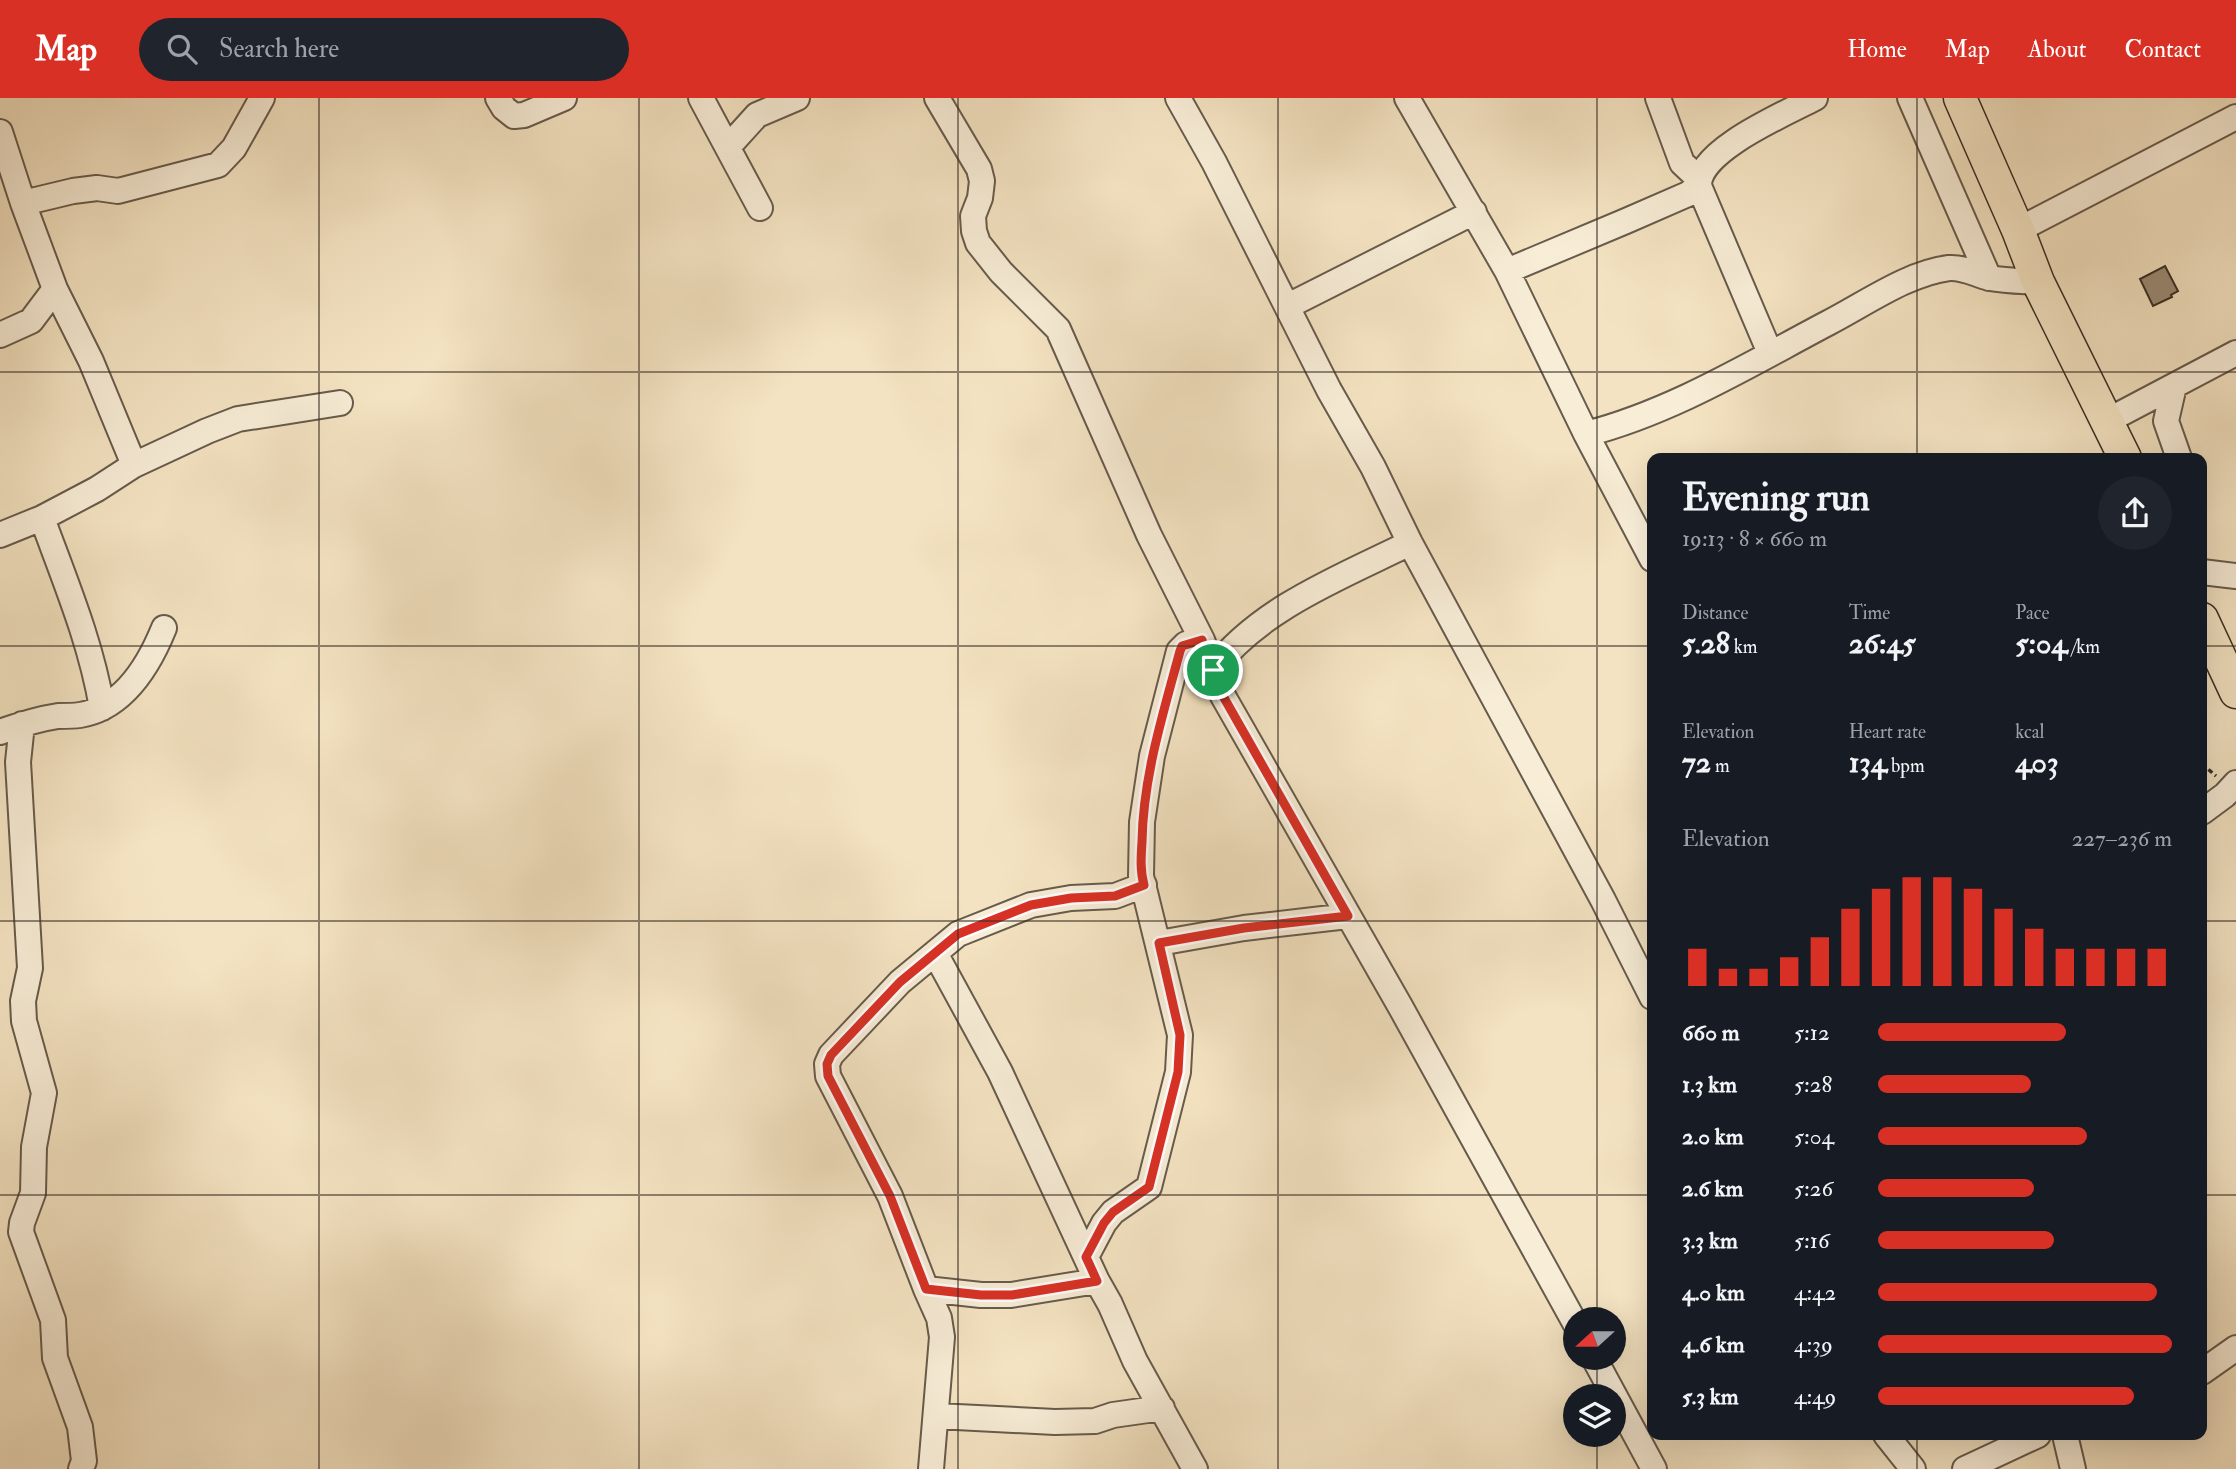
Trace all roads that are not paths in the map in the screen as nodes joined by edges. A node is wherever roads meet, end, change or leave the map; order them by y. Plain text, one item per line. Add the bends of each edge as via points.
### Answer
1 (261, 98) edge
2 (498, 98) edge
3 (564, 98) edge
4 (701, 98) edge
5 (797, 98) edge
6 (937, 98) edge
7 (1178, 98) edge
8 (1407, 98) edge
9 (1658, 98) edge
10 (1779, 98) edge
11 (1815, 98) edge
12 (1910, 98) edge
13 (1960, 98) edge
14 (2236, 117) edge
15 (1744, 135) junction
16 (1, 139) edge
17 (728, 147) junction
18 (1699, 183) junction
19 (23, 203) junction
20 (760, 208) dead end
21 (1474, 212) junction
22 (2018, 230) junction
23 (1507, 271) junction
24 (1989, 278) junction
25 (2038, 282) junction
26 (55, 289) junction
27 (1288, 306) junction
28 (0, 335) edge
29 (1770, 352) junction
30 (2236, 353) edge
31 (2174, 386) junction
32 (340, 403) dead end
33 (2107, 421) junction
34 (1586, 434) junction
35 (2123, 453) edge
36 (2177, 453) edge
37 (134, 465) junction
38 (42, 519) junction
39 (0, 535) edge
40 (1410, 543) junction
41 (1647, 550) edge
42 (2207, 573) edge
43 (2236, 576) edge
44 (164, 628) dead end
45 (2207, 630) edge
46 (1202, 640) junction
47 (1213, 670) junction
48 (2236, 692) edge
49 (102, 708) junction
50 (11, 728) edge
51 (2236, 783) edge
52 (2207, 808) edge
53 (1144, 885) junction
54 (1348, 916) junction
55 (1159, 943) junction
56 (935, 953) junction
57 (1647, 987) edge
58 (1086, 1257) junction
59 (1097, 1281) junction
60 (926, 1289) junction
61 (1566, 1307) edge
62 (2236, 1349) edge
63 (2207, 1369) edge
64 (1600, 1370) edge
65 (1162, 1408) junction
66 (937, 1416) junction
67 (1890, 1440) edge
68 (2027, 1440) edge
69 (2066, 1440) edge
70 (82, 1469) edge
71 (931, 1469) edge
72 (1195, 1469) edge
73 (1654, 1469) edge
74 (1913, 1469) edge
75 (1965, 1469) edge
76 (2073, 1469) edge

1 - 19 street via 234,148 218,165 118,191 73,191
2 - 3 street via 514,116
4 - 17 street
5 - 17 street via 757,115
6 - 46 street via 979,169 980,198 973,216 978,243 1058,328 1149,535
7 - 27 street
8 - 21 street
9 - 18 street via 1682,163
10 - 15 street
11 - 15 street
12 - 24 street
13 - 22 main road
14 - 22 street
15 - 18 street via 1722,150
16 - 19 street
17 - 20 street
18 - 23 street via 1688,194
18 - 29 street
19 - 26 street
21 - 23 street
21 - 27 street
22 - 25 main road
23 - 34 street
24 - 25 street
24 - 29 street via 1958,268 1922,274
25 - 33 main road
26 - 28 street via 31,321
26 - 37 street
27 - 40 street
29 - 34 street via 1722,382 1620,425
30 - 31 street
31 - 33 street
31 - 36 street via 2166,421
32 - 37 street via 238,419
33 - 35 main road
34 - 41 street
37 - 38 street
38 - 39 street
38 - 49 street via 89,647
40 - 47 street via 1256,626
40 - 57 street
42 - 43 street
44 - 49 street via 140,674
45 - 48 main road
46 - 47 street
46 - 53 street via 1182,646 1152,756 1142,822
47 - 54 street via 1223,696
49 - 50 street
50 - 70 street via 18,762 30,968 24,1021 44,1093 34,1147 33,1193 21,1232 53,1320 55,1358 80,1427
51 - 52 street
53 - 55 street
53 - 56 street via 1115,896 1031,905 958,934
54 - 55 street
54 - 61 street
55 - 58 street via 1180,1035 1178,1072 1149,1187 1113,1212
56 - 58 street via 1000,1072
56 - 60 street via 900,982 831,1055 826,1070 890,1196
58 - 59 street
59 - 60 street via 1012,1295
59 - 65 street
60 - 66 street via 942,1336
62 - 63 street
64 - 73 street
65 - 66 street via 1095,1421
65 - 72 street
66 - 71 street
67 - 74 street
68 - 75 street
69 - 76 street

